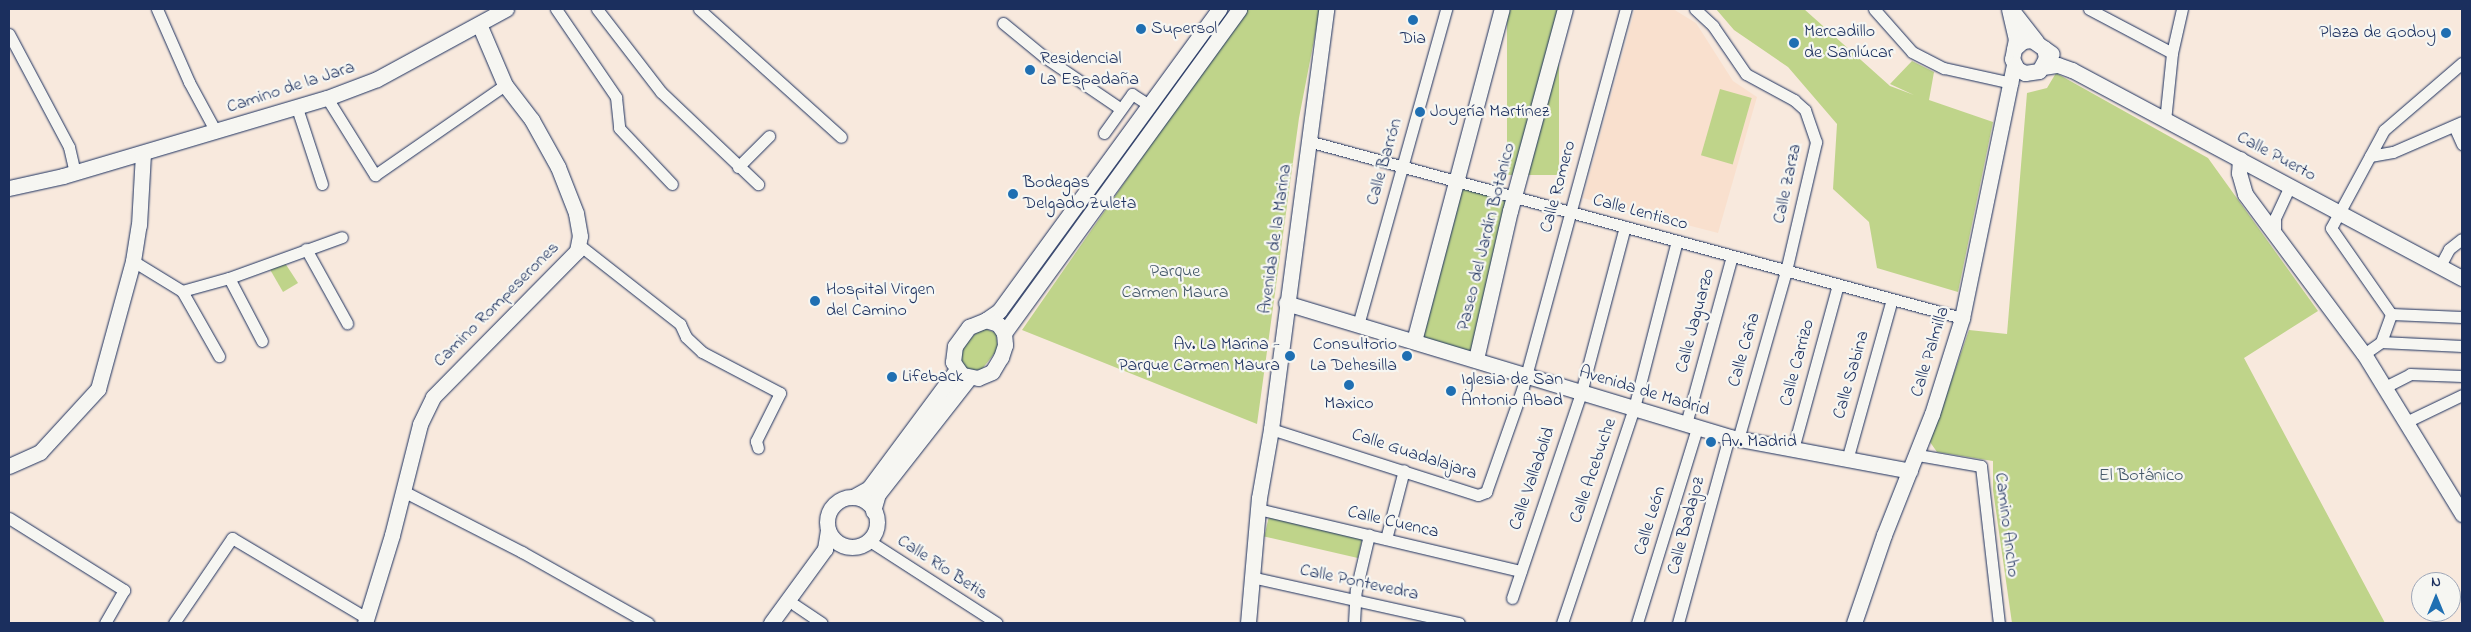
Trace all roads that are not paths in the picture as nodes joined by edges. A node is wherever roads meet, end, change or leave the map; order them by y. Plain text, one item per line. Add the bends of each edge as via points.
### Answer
1 (157, 9) edge
2 (506, 9) edge
3 (556, 9) edge
4 (597, 9) edge
5 (699, 9) edge
6 (1220, 9) edge
7 (1239, 9) edge
8 (1326, 9) edge
9 (1446, 9) edge
10 (1502, 9) edge
11 (1565, 9) edge
12 (1626, 9) edge
13 (1695, 9) edge
14 (1874, 9) edge
15 (2010, 9) edge
16 (2089, 9) edge
17 (2182, 9) edge
18 (1003, 23) dead end
19 (479, 24) junction
20 (9, 34) edge
21 (2040, 45) junction
22 (2014, 49) junction
23 (2172, 53) junction
24 (2462, 63) edge
25 (2043, 67) junction
26 (2020, 69) junction
27 (2072, 70) junction
28 (2012, 83) junction
29 (505, 85) junction
30 (328, 98) junction
31 (1149, 105) junction
32 (297, 108) junction
33 (1121, 109) junction
34 (2165, 121) junction
35 (2458, 124) edge
36 (216, 132) junction
37 (1104, 133) dead end
38 (769, 136) dead end
39 (841, 137) dead end
40 (1308, 141) junction
41 (2462, 144) edge
42 (143, 153) junction
43 (2370, 156) junction
44 (2240, 159) junction
45 (738, 167) junction
46 (1402, 167) junction
47 (75, 172) junction
48 (1457, 182) junction
49 (322, 184) dead end
50 (672, 184) dead end
51 (758, 184) dead end
52 (2290, 186) junction
53 (9, 188) edge
54 (1515, 197) junction
55 (1570, 212) junction
56 (2340, 213) junction
57 (2269, 219) junction
58 (1624, 227) junction
59 (342, 236) dead end
60 (2462, 239) edge
61 (1678, 241) junction
62 (578, 244) junction
63 (306, 249) junction
64 (1732, 256) junction
65 (133, 261) junction
66 (2440, 266) junction
67 (1786, 271) junction
68 (229, 278) junction
69 (2462, 278) edge
70 (1838, 285) junction
71 (182, 291) junction
72 (1892, 299) junction
73 (1286, 302) junction
74 (2392, 314) junction
75 (2462, 317) edge
76 (1962, 318) junction
77 (986, 320) junction
78 (347, 323) dead end
79 (1358, 325) junction
80 (1004, 332) junction
81 (262, 341) dead end
82 (1414, 341) junction
83 (2381, 342) junction
84 (2462, 346) edge
85 (2364, 354) junction
86 (220, 356) dead end
87 (1476, 359) junction
88 (963, 374) junction
89 (1526, 376) junction
90 (2462, 376) edge
91 (2385, 387) junction
92 (1581, 393) junction
93 (2462, 395) edge
94 (1634, 408) junction
95 (2406, 422) junction
96 (1692, 426) junction
97 (1271, 429) junction
98 (1734, 438) junction
99 (758, 448) dead end
100 (1792, 449) junction
101 (1918, 455) junction
102 (1847, 460) junction
103 (9, 466) edge
104 (1404, 470) junction
105 (1910, 471) junction
106 (403, 491) junction
107 (852, 497) junction
108 (1258, 508) junction
109 (874, 511) junction
110 (2462, 514) edge
111 (9, 518) edge
112 (828, 530) junction
113 (1369, 535) junction
114 (1386, 539) junction
115 (868, 540) junction
116 (848, 546) junction
117 (1521, 571) junction
118 (1251, 577) junction
119 (1512, 598) dead end
120 (1356, 600) junction
121 (795, 605) junction
122 (366, 620) edge
123 (105, 623) edge
124 (174, 623) edge
125 (648, 623) edge
126 (771, 623) edge
127 (782, 623) edge
128 (822, 623) edge
129 (997, 623) edge
130 (1248, 623) edge
131 (1354, 623) edge
132 (1459, 623) edge
133 (1562, 623) edge
134 (1637, 623) edge
135 (1678, 623) edge
136 (1854, 623) edge
137 (1999, 623) edge

1 - 36 street via 189,82
2 - 19 street, Camino de la Jara
3 - 50 street via 616,97 620,128
4 - 45 street via 661,92
5 - 39 street
6 - 31 street
7 - 80 street
8 - 40 street, Avenida de la Marina
9 - 46 street, Calle Barrón
10 - 48 street
11 - 54 street, Paseo del Jardín Botánico
12 - 55 street, Calle Romero
13 - 67 street, Calle Zarza via 1713,26 1746,74 1794,100 1805,110 1814,129 1815,153
14 - 28 street via 1912,52 1944,68
15 - 21 street, Calle Puerto
15 - 22 street, Calle Puerto via 2016,38
16 - 23 street
17 - 23 street
18 - 33 street via 1043,56
19 - 29 street, Camino Rompeserones
19 - 30 street, Camino de la Jara via 377,79
20 - 47 street via 69,147
21 - 22 street via 2023,41
21 - 25 street via 2046,58
21 - 27 street, Calle Puerto via 2068,63
22 - 26 street
23 - 34 street
24 - 43 street via 2384,130
25 - 26 street via 2035,73
25 - 27 street, Calle Puerto via 2058,65
26 - 28 street, Calle Palmilla
27 - 34 street, Calle Puerto
28 - 76 street, Calle Palmilla
29 - 30 street via 375,175
29 - 62 street, Camino Rompeserones via 532,120 558,167 576,214
30 - 32 street, Camino de la Jara
31 - 33 street via 1132,94
31 - 77 street via 1000,311
32 - 36 street, Camino de la Jara
32 - 49 street
33 - 37 street
34 - 44 street, Calle Puerto
35 - 41 street
35 - 43 street via 2393,152
36 - 42 street, Camino de la Jara
38 - 45 street
40 - 46 street, Calle Lentisco
40 - 73 street, Avenida de la Marina
42 - 47 street, Camino de la Jara
42 - 65 street via 139,225
43 - 56 street
44 - 52 street, Calle Puerto
44 - 57 street via 2239,173 2245,194
45 - 51 street
46 - 48 street, Calle Lentisco
46 - 79 street, Calle Barrón
47 - 53 street, Camino de la Jara
48 - 54 street, Calle Lentisco
48 - 82 street
52 - 56 street, Calle Puerto
52 - 57 street
54 - 55 street, Calle Lentisco
54 - 87 street, Paseo del Jardín Botánico
55 - 58 street, Calle Lentisco
55 - 89 street, Calle Romero
56 - 66 street, Calle Puerto
56 - 74 street via 2331,228
57 - 85 street via 2276,237
58 - 61 street, Calle Lentisco
58 - 92 street, Calle Valladolid
59 - 63 street
60 - 66 street via 2449,249
61 - 64 street, Calle Lentisco
61 - 94 street, Calle Acebuche
62 - 99 street via 680,324 686,337 702,352 780,394 756,441
62 - 106 street, Camino Rompeserones via 577,251 432,397 420,424
63 - 68 street
63 - 78 street
64 - 67 street, Calle Lentisco
64 - 96 street, Calle Jaguarzo
65 - 71 street
65 - 103 street via 98,389 40,452
66 - 69 street, Calle Puerto
67 - 70 street, Calle Lentisco
67 - 98 street, Calle Caña
68 - 71 street
68 - 81 street
70 - 72 street, Calle Lentisco
70 - 100 street, Calle Carrizo
71 - 86 street
72 - 76 street, Calle Lentisco
72 - 102 street, Calle Sabina
73 - 79 street, Avenida de Madrid
73 - 97 street, Avenida de la Marina
74 - 75 street
74 - 83 street
76 - 101 street, Calle Palmilla
77 - 80 street via 998,324
77 - 88 street via 969,328 956,346 953,362
79 - 82 street, Avenida de Madrid
80 - 88 street via 1006,345 992,372 978,378
82 - 87 street, Avenida de Madrid
83 - 84 street
83 - 85 street
85 - 91 street
87 - 89 street, Avenida de Madrid
88 - 107 street via 869,488
88 - 109 street via 878,494
89 - 92 street, Avenida de Madrid
89 - 104 street, Calle Guadalajara via 1486,492 1478,495
90 - 91 street via 2410,374
91 - 95 street
92 - 94 street, Avenida de Madrid
92 - 117 street, Calle Valladolid
93 - 95 street
94 - 96 street, Avenida de Madrid
94 - 133 street, Calle Acebuche
95 - 110 street
96 - 98 street, Avenida de Madrid
96 - 134 street, Calle León
97 - 104 street, Calle Guadalajara
97 - 108 street, Avenida de la Marina
98 - 100 street, Avenida de Madrid
98 - 135 street, Calle Badajoz
100 - 102 street, Avenida de Madrid
101 - 105 street, Calle Palmilla
101 - 137 street, Camino Ancho via 1981,466 1985,477
102 - 105 street, Avenida de Madrid
104 - 114 street
105 - 136 street, Calle Palmilla via 1884,534
106 - 122 street, Camino Rompeserones
106 - 125 street via 522,552
107 - 109 street via 864,501
107 - 112 street via 832,507 827,518
108 - 113 street, Calle Cuenca
108 - 118 street, Avenida de la Marina
109 - 115 street via 876,523
111 - 123 street via 124,590
112 - 116 street via 836,541
112 - 126 street via 825,548
113 - 114 street, Calle Cuenca
113 - 120 street
114 - 117 street, Calle Cuenca
115 - 116 street
115 - 129 street, Calle Río Betis
116 - 121 street via 834,553
117 - 119 street, Calle Valladolid
118 - 120 street, Calle Pontevedra
118 - 130 street, Avenida de la Marina
120 - 131 street
120 - 132 street, Calle Pontevedra
121 - 127 street
121 - 128 street
122 - 124 street via 232,538

